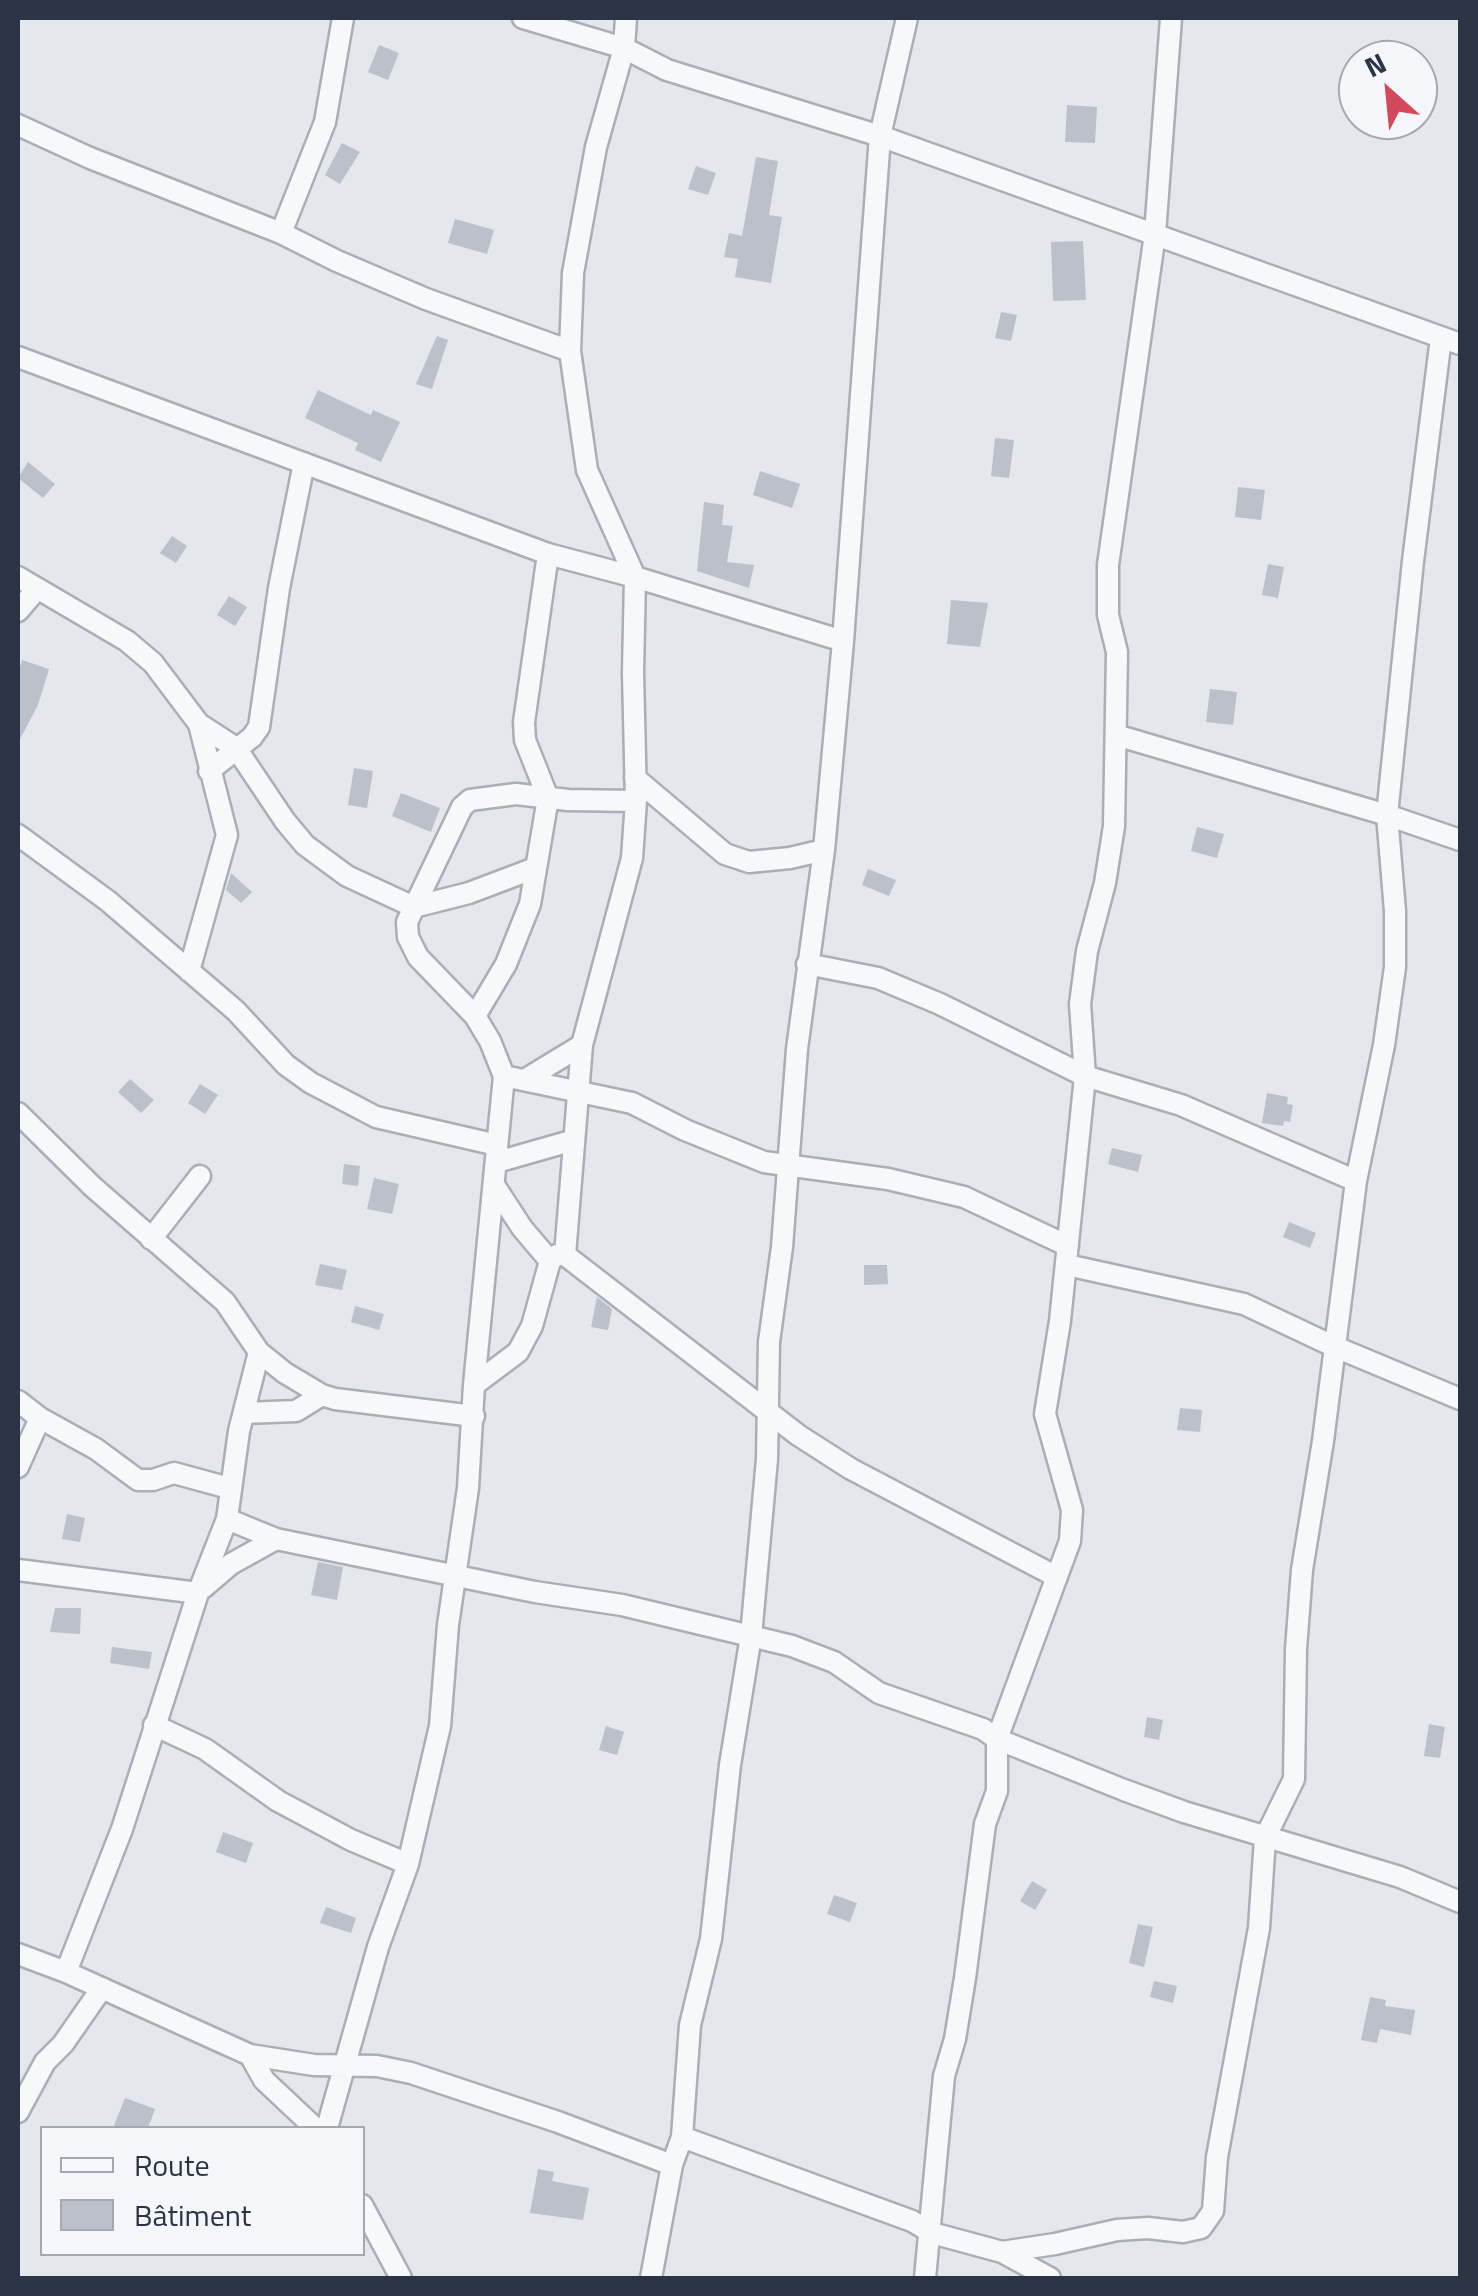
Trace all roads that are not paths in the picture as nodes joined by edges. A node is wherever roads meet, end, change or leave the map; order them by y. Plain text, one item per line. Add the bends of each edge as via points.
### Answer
1 (343, 18) edge
2 (523, 18) edge
3 (626, 18) edge
4 (907, 18) edge
5 (1172, 18) edge
6 (624, 48) junction
7 (18, 126) edge
8 (880, 136) junction
9 (282, 232) junction
10 (1155, 234) junction
11 (1451, 341) edge
12 (570, 352) junction
13 (18, 356) edge
14 (304, 464) junction
15 (548, 554) junction
16 (18, 577) edge
17 (635, 577) junction
18 (36, 590) junction
19 (18, 612) edge
20 (843, 642) junction
21 (199, 724) junction
22 (1116, 736) junction
23 (236, 748) junction
24 (209, 771) junction
25 (635, 778) junction
26 (548, 798) junction
27 (636, 801) junction
28 (1387, 815) junction
29 (18, 835) edge
30 (1460, 840) edge
31 (824, 850) junction
32 (534, 868) junction
33 (414, 908) junction
34 (807, 964) junction
35 (189, 971) junction
36 (475, 1016) junction
37 (582, 1045) junction
38 (504, 1076) junction
39 (1084, 1076) junction
40 (526, 1079) junction
41 (579, 1091) junction
42 (18, 1113) edge
43 (574, 1140) junction
44 (497, 1154) junction
45 (788, 1165) junction
46 (200, 1176) dead end
47 (1356, 1182) junction
48 (496, 1188) junction
49 (150, 1239) junction
50 (1068, 1256) junction
51 (558, 1258) junction
52 (1333, 1346) junction
53 (259, 1352) junction
54 (474, 1386) junction
55 (1455, 1393) edge
56 (322, 1395) junction
57 (18, 1402) edge
58 (766, 1409) junction
59 (244, 1413) junction
60 (474, 1416) junction
61 (40, 1418) junction
62 (798, 1435) junction
63 (767, 1459) junction
64 (18, 1467) edge
65 (229, 1488) junction
66 (227, 1519) junction
67 (276, 1540) junction
68 (18, 1570) edge
69 (457, 1574) junction
70 (1058, 1577) junction
71 (198, 1594) junction
72 (750, 1636) junction
73 (154, 1725) junction
74 (997, 1739) junction
75 (1265, 1838) junction
76 (408, 1864) junction
77 (1460, 1902) edge
78 (18, 1954) edge
79 (66, 1972) junction
80 (102, 1988) junction
81 (250, 2055) junction
82 (344, 2068) junction
83 (18, 2112) edge
84 (313, 2126) edge
85 (329, 2126) edge
86 (682, 2137) junction
87 (672, 2165) junction
88 (365, 2211) edge
89 (932, 2234) junction
90 (1002, 2252) junction
91 (401, 2278) edge
92 (651, 2278) edge
93 (926, 2278) edge
94 (1050, 2278) edge

1 - 9 street via 324,122
2 - 6 street
3 - 6 street
4 - 8 street
5 - 10 street
6 - 8 street via 667,70
6 - 12 street via 596,146 572,273
7 - 9 street
8 - 10 street
8 - 20 street
9 - 12 street via 426,299
10 - 11 street
10 - 22 street via 1108,564
11 - 28 street
12 - 17 street via 587,470
13 - 14 street
14 - 15 street
14 - 23 street via 262,716 252,737
15 - 17 street
15 - 26 street via 524,722
16 - 18 street
17 - 20 street
17 - 25 street
18 - 19 street
18 - 21 street via 153,663
20 - 31 street
21 - 23 street
21 - 24 street
22 - 28 street
22 - 39 street via 1114,826 1080,1004
23 - 24 street
23 - 33 street via 305,846 347,876
24 - 35 street via 226,836
25 - 27 street
25 - 31 street via 725,854 749,862
26 - 27 street
26 - 32 street
26 - 33 street via 470,800
27 - 37 street via 632,858
28 - 30 street
28 - 47 street via 1394,967
29 - 35 street
31 - 34 street
32 - 33 street
32 - 36 street via 518,935
33 - 36 street via 408,937 418,958
34 - 39 street via 878,978
34 - 45 street
35 - 44 street via 311,1083 376,1117
36 - 38 street
37 - 40 street
37 - 41 street
38 - 40 street
38 - 44 street
39 - 47 street via 1182,1105
39 - 50 street
40 - 41 street
41 - 43 street
41 - 45 street via 632,1103 734,1151
42 - 49 street
43 - 44 street
43 - 51 street
44 - 48 street
45 - 50 street via 964,1198
45 - 58 street
46 - 49 street
47 - 52 street
48 - 51 street via 522,1228
48 - 54 street
49 - 53 street via 225,1302
50 - 52 street via 1244,1304
50 - 70 street via 1045,1414 1072,1510
51 - 54 street via 518,1352
51 - 58 street
52 - 55 street
52 - 75 street via 1302,1570 1294,1779
53 - 56 street
53 - 59 street
54 - 60 street
56 - 59 street via 296,1411
56 - 60 street
57 - 61 street
58 - 62 street
58 - 63 street
59 - 65 street
60 - 69 street
61 - 64 street
61 - 65 street via 138,1480 174,1472
62 - 63 street
62 - 70 street
63 - 72 street
65 - 66 street
66 - 67 street
66 - 71 street
67 - 69 street
67 - 71 street via 231,1564
68 - 71 street
69 - 72 street
69 - 76 street via 440,1726
70 - 74 street
71 - 73 street
72 - 74 street via 834,1662 879,1693
72 - 86 street via 711,1938 690,2025
73 - 76 street via 205,1749 278,1802
73 - 79 street
74 - 75 street
74 - 89 street via 996,1791 944,2076
75 - 77 street via 1400,1877
75 - 90 street via 1259,1928 1213,2211 1201,2228 1183,2232 1117,2230
76 - 82 street
78 - 79 street
79 - 80 street
80 - 81 street
80 - 83 street
81 - 82 street
81 - 84 street via 264,2080
82 - 85 street
82 - 87 street via 411,2073
86 - 87 street
86 - 89 street
87 - 92 street
88 - 91 street
89 - 90 street
89 - 93 street
90 - 94 street

